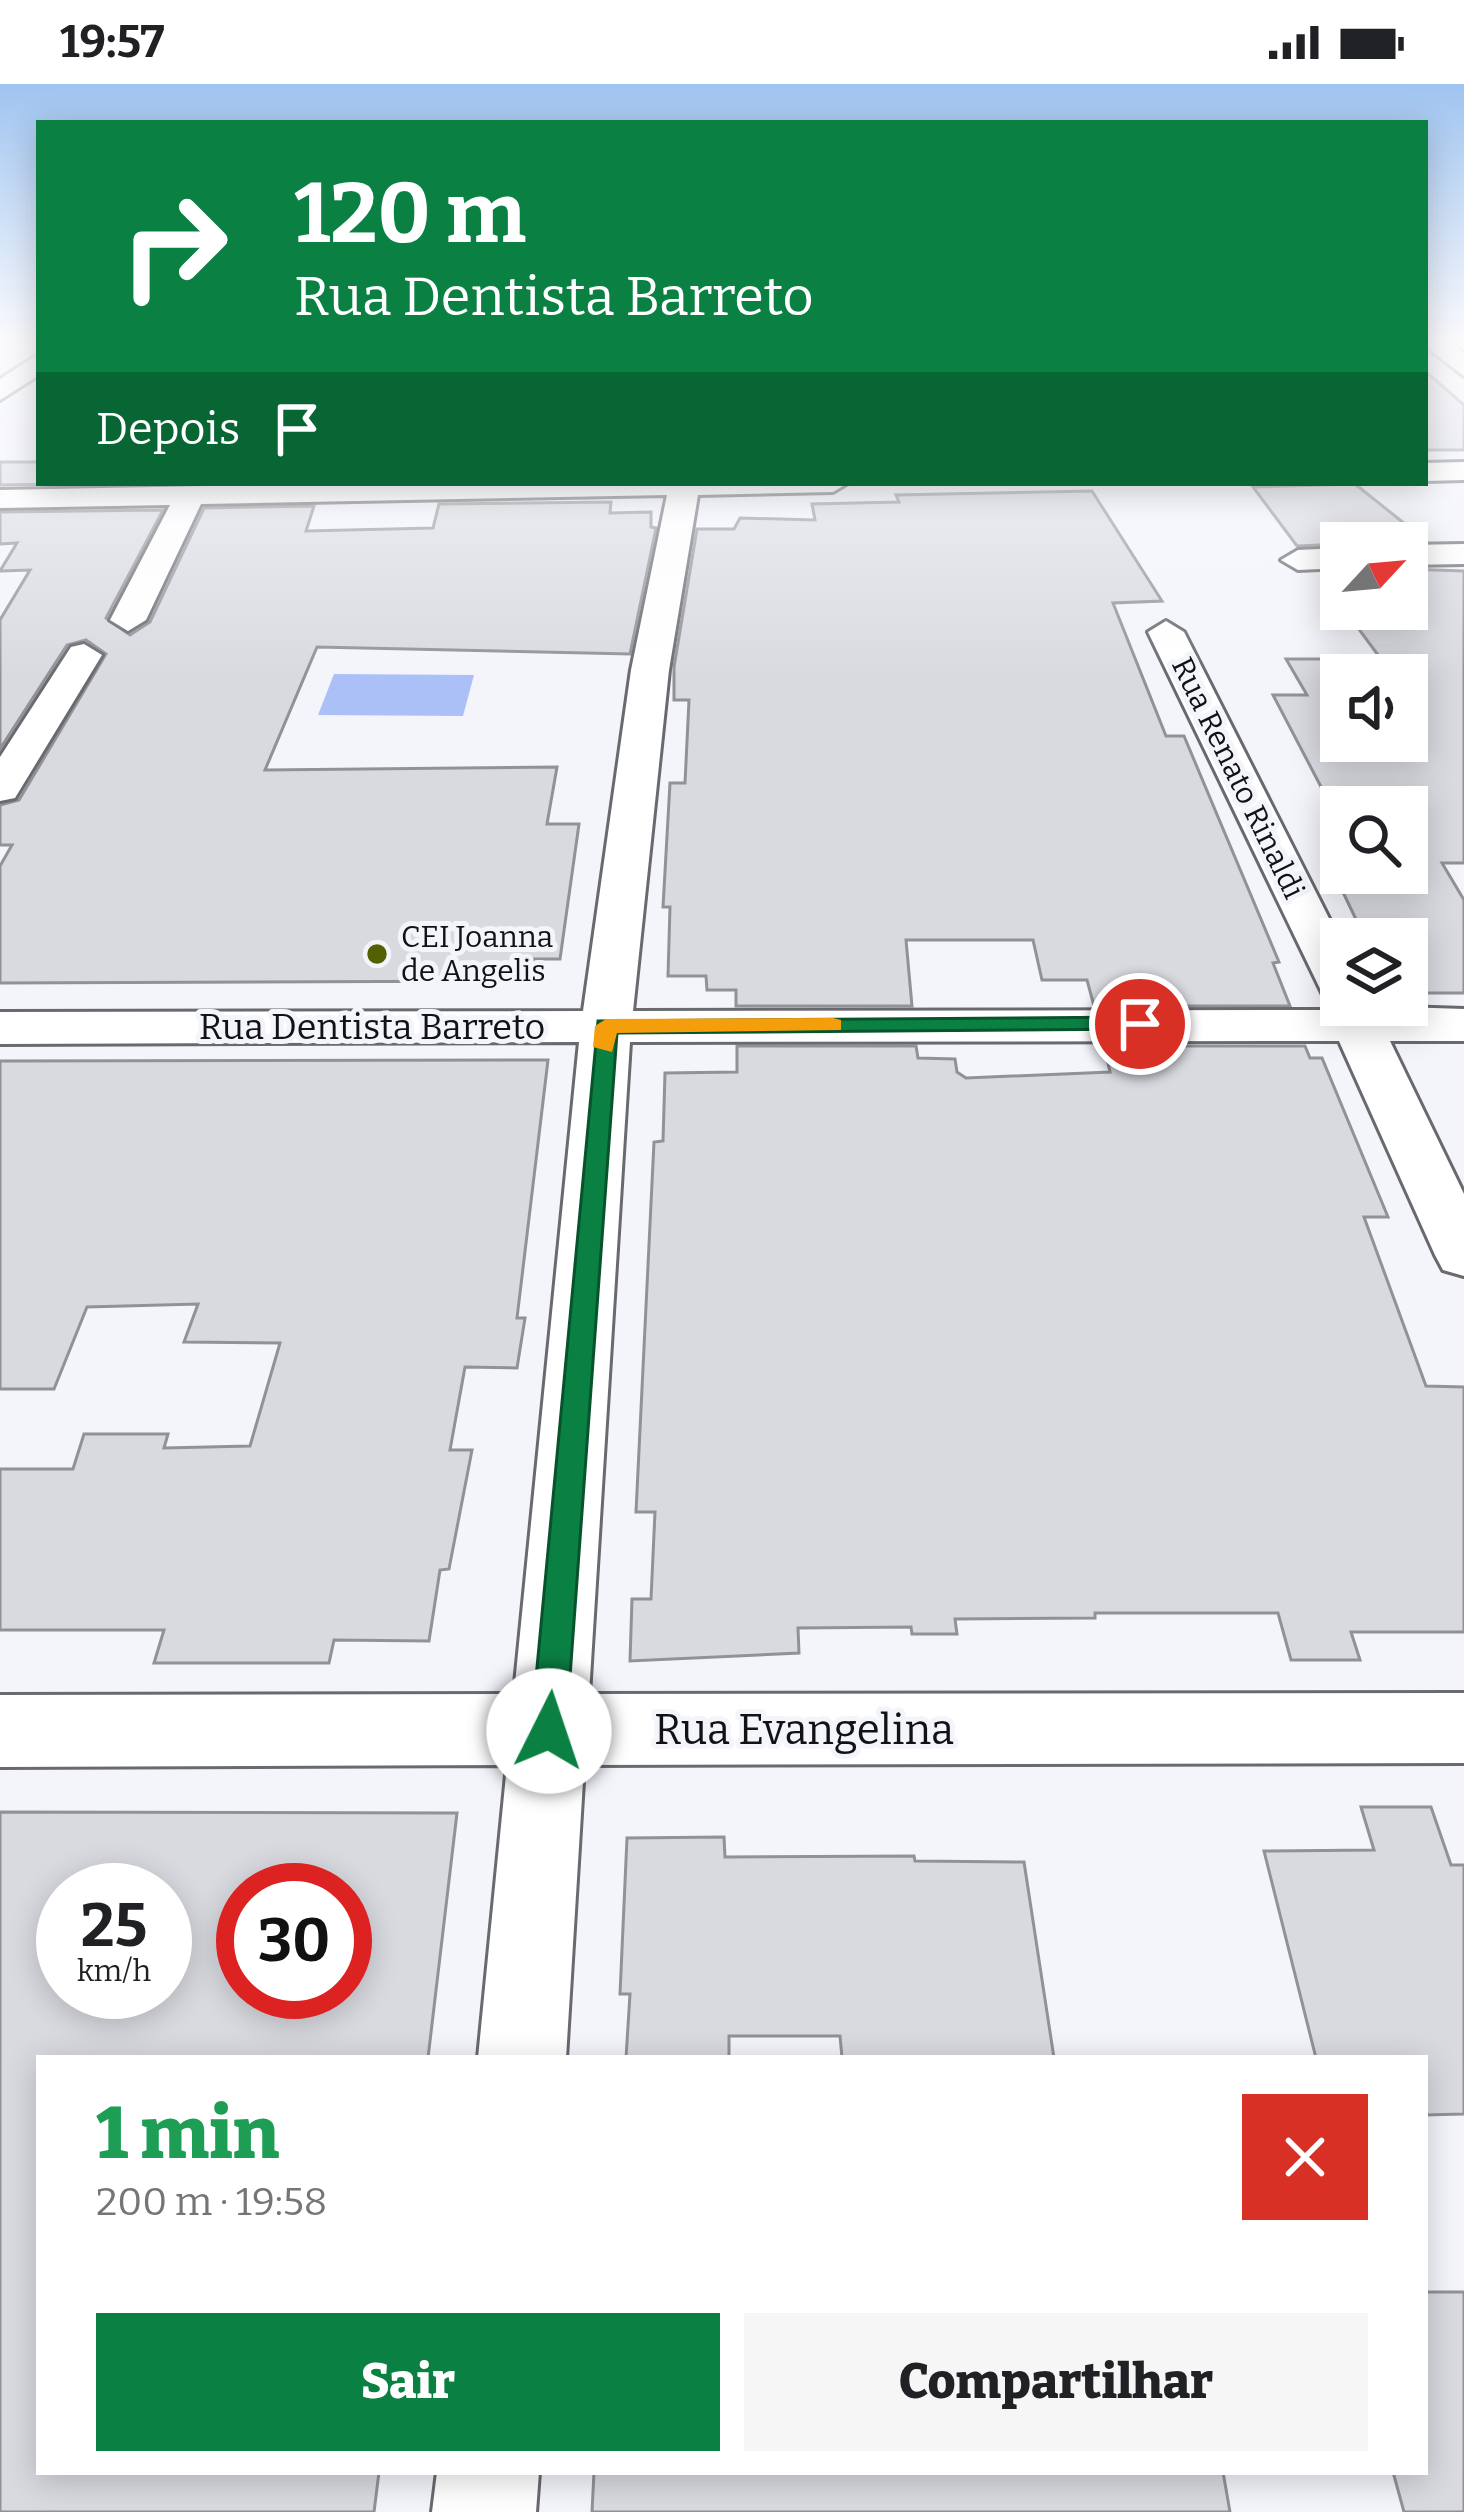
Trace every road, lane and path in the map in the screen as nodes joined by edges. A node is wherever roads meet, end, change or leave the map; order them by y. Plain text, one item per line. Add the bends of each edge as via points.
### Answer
1 (1464, 471) edge
2 (1428, 472) edge
3 (551, 486) edge
4 (685, 486) edge
5 (215, 491) edge
6 (0, 499) edge
7 (1464, 554) edge
8 (1428, 555) edge
9 (1320, 559) edge
10 (1298, 560) dead end
11 (128, 620) dead end
12 (1166, 632) dead end
13 (84, 655) dead end
14 (0, 788) edge
15 (1320, 947) edge
16 (1320, 1007) edge
17 (1428, 1019) edge
18 (1464, 1025) edge
19 (606, 1026) junction
20 (1358, 1026) edge
21 (0, 1028) edge
22 (1464, 1256) edge
23 (1464, 1727) edge
24 (0, 1731) edge
25 (549, 1731) junction
26 (522, 2055) edge
27 (488, 2475) edge
28 (484, 2512) edge

1 - 2 street
3 - 5 street
4 - 19 street via 650,670
5 - 6 street
5 - 11 street
7 - 8 street
9 - 10 street
12 - 15 street, Rua Renato Rinaldi
13 - 14 street
16 - 19 street, Rua Dentista Barreto
17 - 18 street, Rua Dentista Barreto
19 - 21 street, Rua Dentista Barreto
19 - 25 street
20 - 22 street, Rua Renato Rinaldi
23 - 25 street, Rua Evangelina
24 - 25 street, Rua Evangelina
25 - 26 street
27 - 28 street

